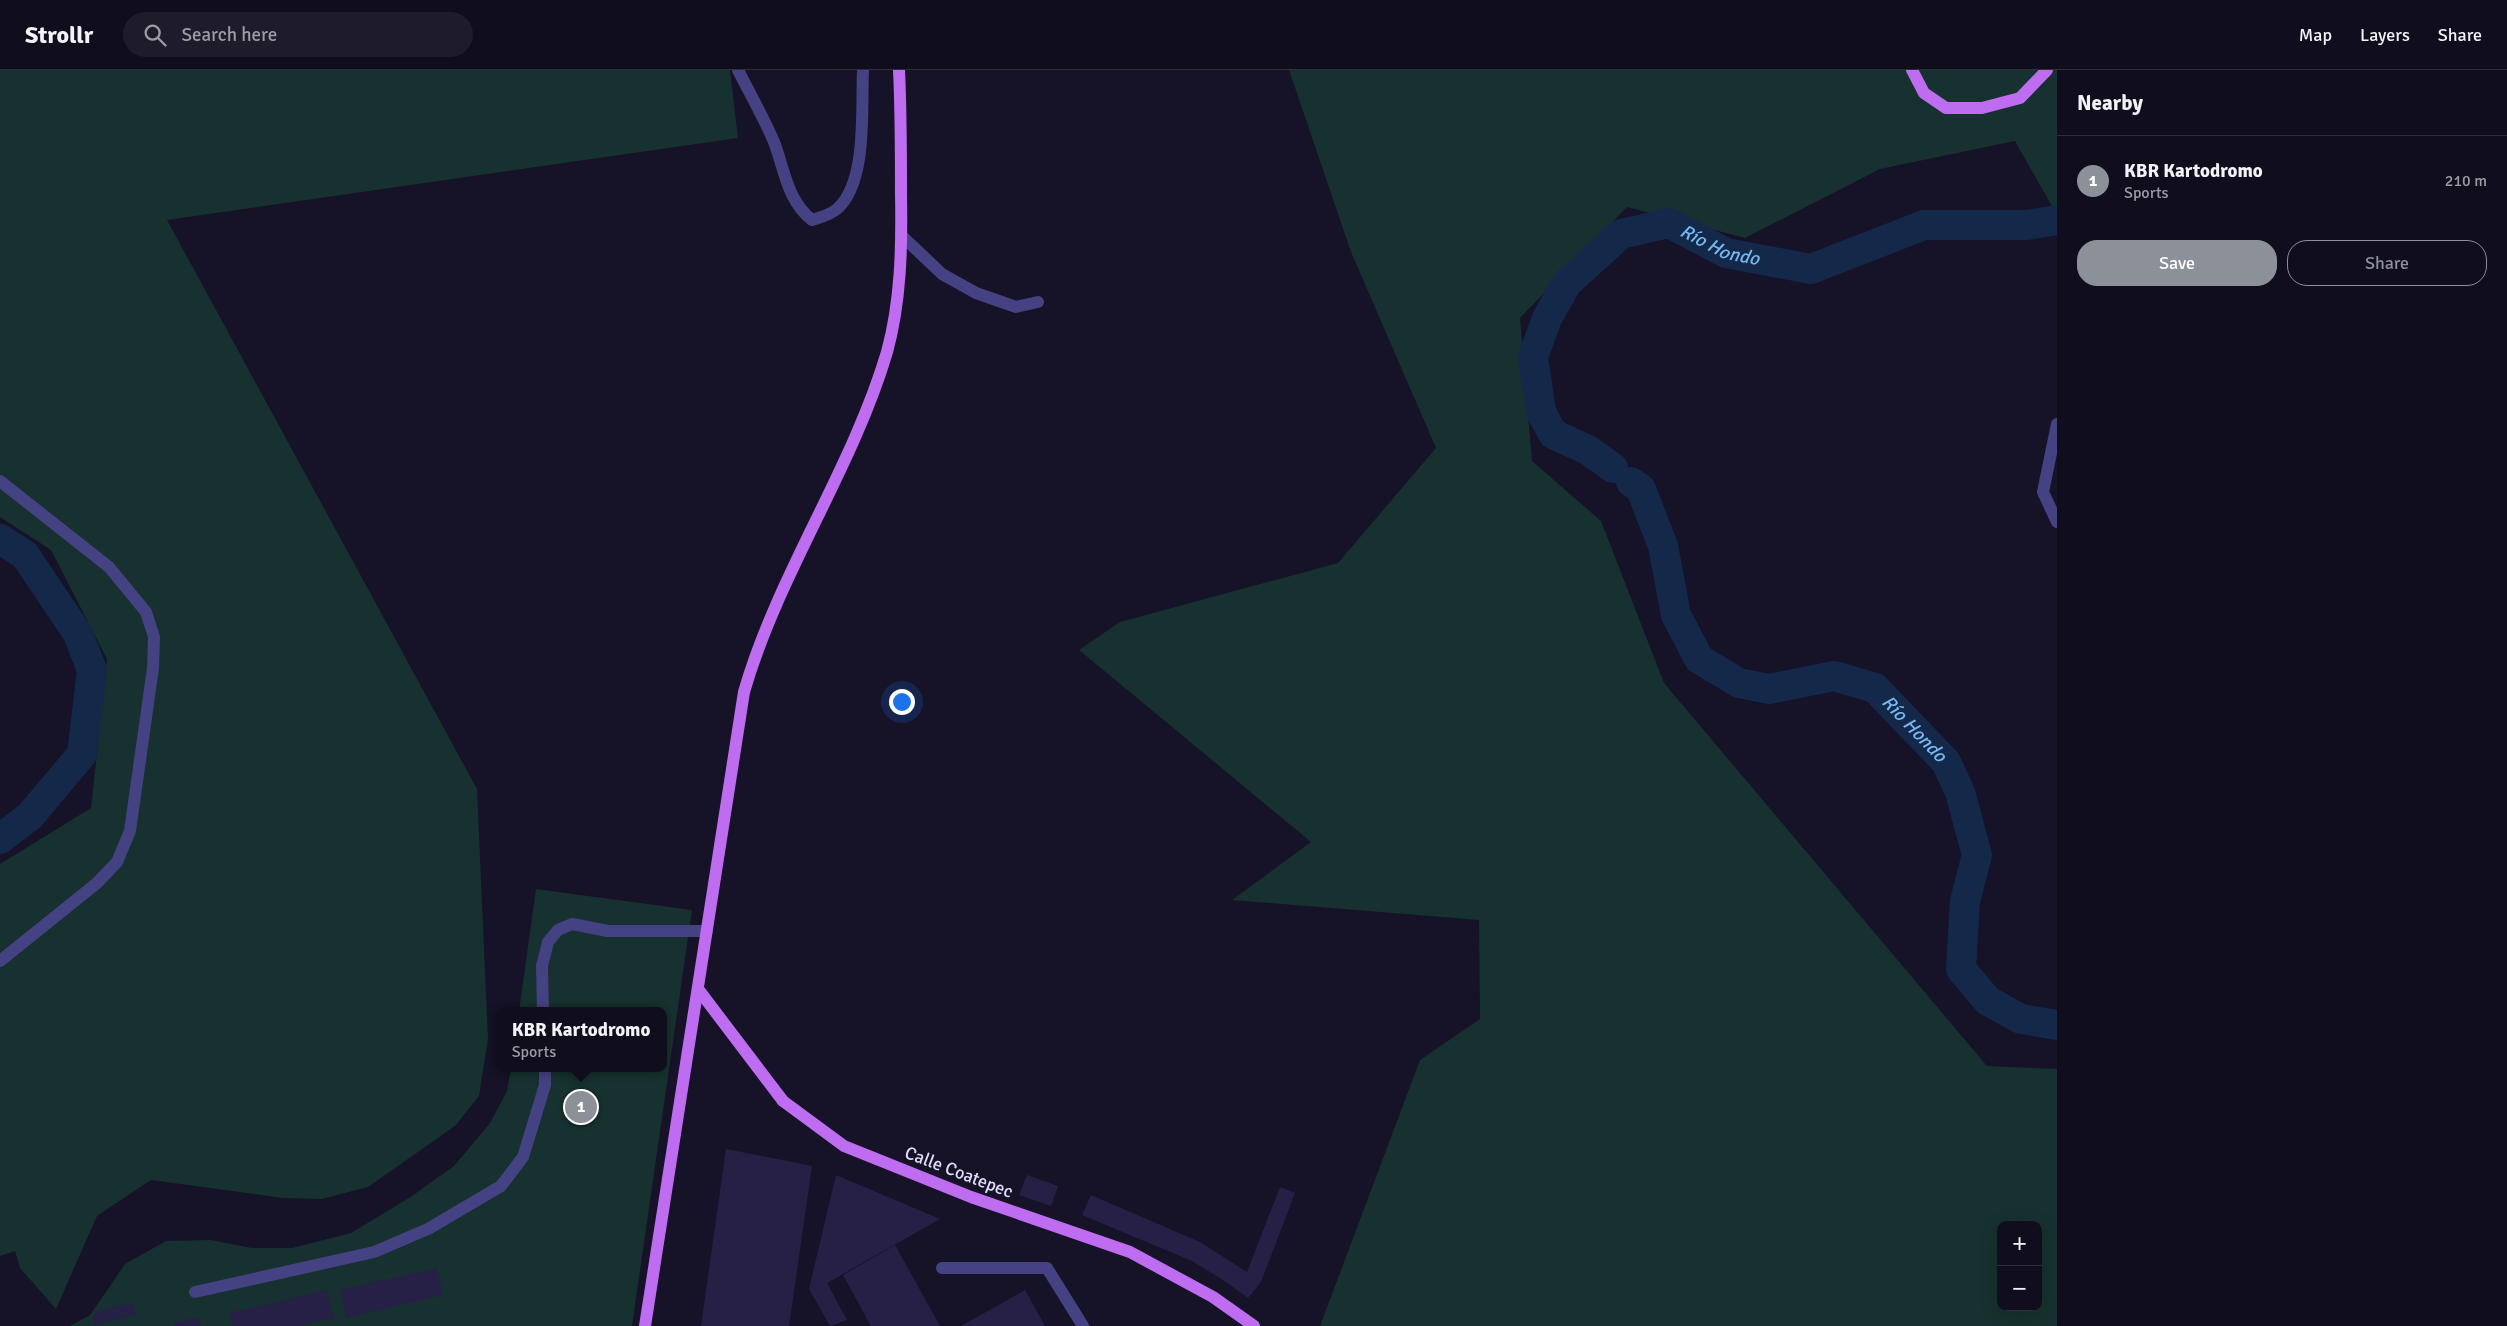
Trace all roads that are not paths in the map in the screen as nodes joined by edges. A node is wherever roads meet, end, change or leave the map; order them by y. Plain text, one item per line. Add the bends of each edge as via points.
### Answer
1 (738, 70) edge
2 (863, 70) edge
3 (899, 70) edge
4 (1912, 70) edge
5 (2047, 70) edge
6 (902, 235) junction
7 (1038, 302) dead end
8 (2057, 424) edge
9 (0, 480) edge
10 (2057, 522) edge
11 (707, 931) junction
12 (0, 961) edge
13 (698, 989) junction
14 (543, 1007) edge
15 (545, 1072) edge
16 (942, 1268) dead end
17 (195, 1292) dead end
18 (646, 1326) edge
19 (1083, 1326) edge
20 (1254, 1326) edge

1 - 2 street via 774,142 792,194 800,210 812,220 838,208 850,190 858,166
3 - 6 main road
4 - 5 main road via 1924,93 1946,108 1982,108 2020,98
6 - 7 street via 942,274 976,293 1016,307
6 - 11 main road via 895,315 874,390 755,653 744,692
8 - 10 street via 2042,492
9 - 12 street via 109,567 146,612 154,637 130,831 117,862 97,883
11 - 13 main road
11 - 14 street via 608,931 572,924 558,930 548,942 542,966
13 - 18 main road
13 - 20 main road, Calle Coatepec via 783,1101 844,1146 971,1197 1130,1252 1213,1296
15 - 17 street via 545,1085 523,1157 501,1186 428,1229 374,1252
16 - 19 street via 1047,1268

